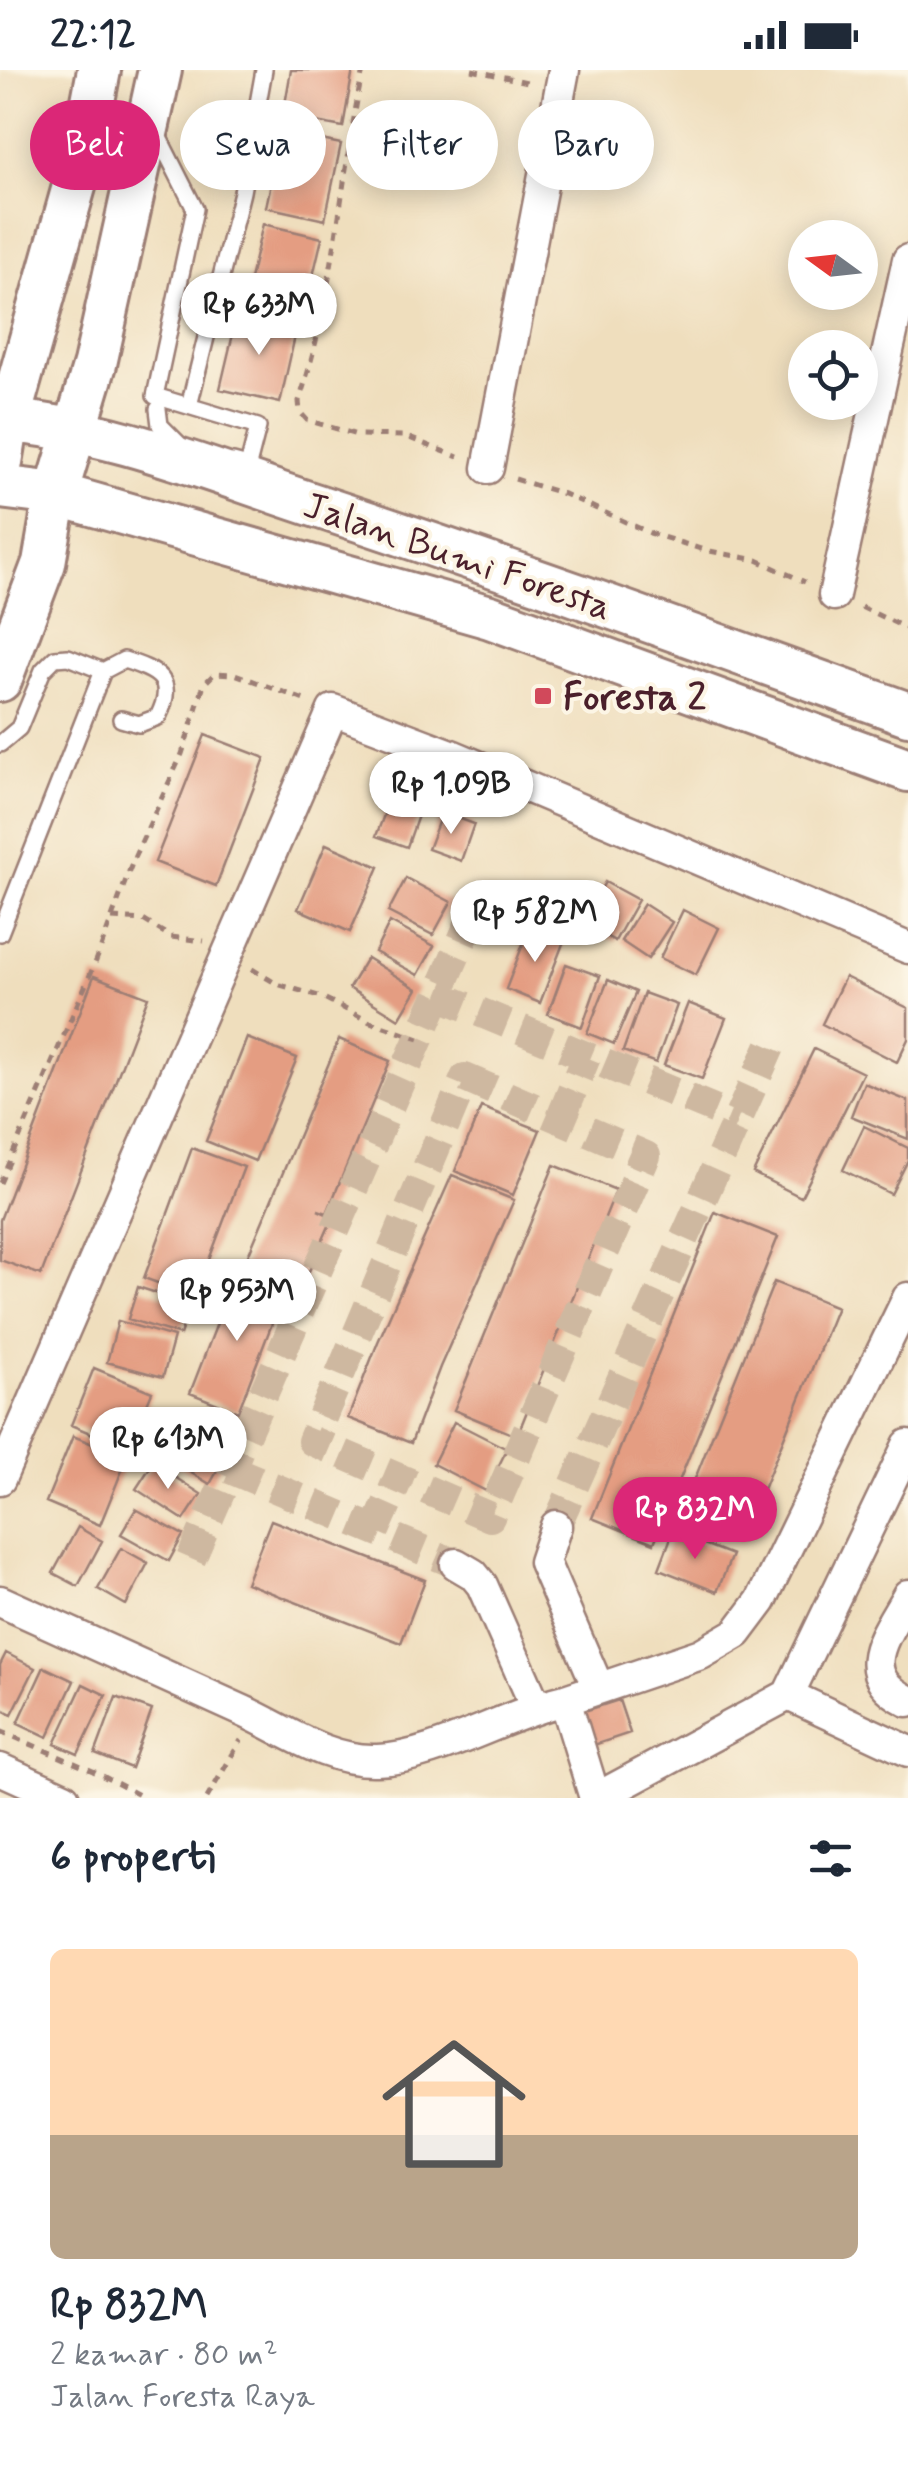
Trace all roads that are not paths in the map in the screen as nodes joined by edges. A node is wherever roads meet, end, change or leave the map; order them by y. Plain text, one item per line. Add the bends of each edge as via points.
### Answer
1 (100, 70) edge
2 (160, 70) edge
3 (264, 70) edge
4 (563, 80) edge
5 (154, 100) edge
6 (160, 141) edge
7 (134, 190) edge
8 (908, 260) edge
9 (95, 364) junction
10 (190, 406) junction
11 (158, 409) dead end
12 (4, 420) edge
13 (74, 432) junction
14 (148, 451) junction
15 (0, 468) edge
16 (488, 468) dead end
17 (0, 486) edge
18 (56, 494) junction
19 (834, 595) dead end
20 (103, 671) junction
21 (0, 680) edge
22 (908, 714) edge
23 (121, 719) dead end
24 (0, 744) edge
25 (908, 770) edge
26 (0, 932) edge
27 (908, 948) edge
28 (908, 1298) edge
29 (908, 1446) edge
30 (0, 1479) edge
31 (556, 1526) tunnel mouth
32 (456, 1564) tunnel mouth
33 (908, 1595) edge
34 (0, 1601) edge
35 (598, 1687) junction
36 (788, 1694) junction
37 (908, 1701) edge
38 (550, 1704) junction
39 (908, 1751) edge
40 (0, 1768) edge
41 (64, 1798) edge
42 (596, 1798) edge

1 - 12 main road via 68,214
2 - 5 main road
3 - 10 lane
4 - 16 street
6 - 10 lane via 194,210 155,396
7 - 9 main road
8 - 19 street
9 - 13 main road
9 - 14 main road via 114,411
10 - 11 lane via 258,428 248,466 186,449 160,425
12 - 13 main road, Jalan Bumi Foresta
12 - 15 main road
13 - 14 main road, Jalan Bumi Foresta
13 - 18 main road
14 - 22 main road, Jalan Bumi Foresta via 499,566
17 - 18 main road, Jalan Bumi Foresta
18 - 21 main road via 44,563
18 - 25 main road, Jalan Bumi Foresta via 490,617
20 - 23 lane via 124,660 155,670 166,686 158,717 139,724
20 - 24 lane via 55,658 43,670 19,728
20 - 26 lane
27 - 30 street via 333,710
28 - 35 street via 761,1601 737,1633 701,1654
29 - 36 street
31 - 35 street via 544,1562
32 - 38 street via 482,1585
33 - 37 street via 877,1652 878,1674 891,1693
34 - 38 street via 327,1752 376,1761 416,1754
35 - 38 street
36 - 39 street
36 - 42 street
38 - 42 street
40 - 41 street

